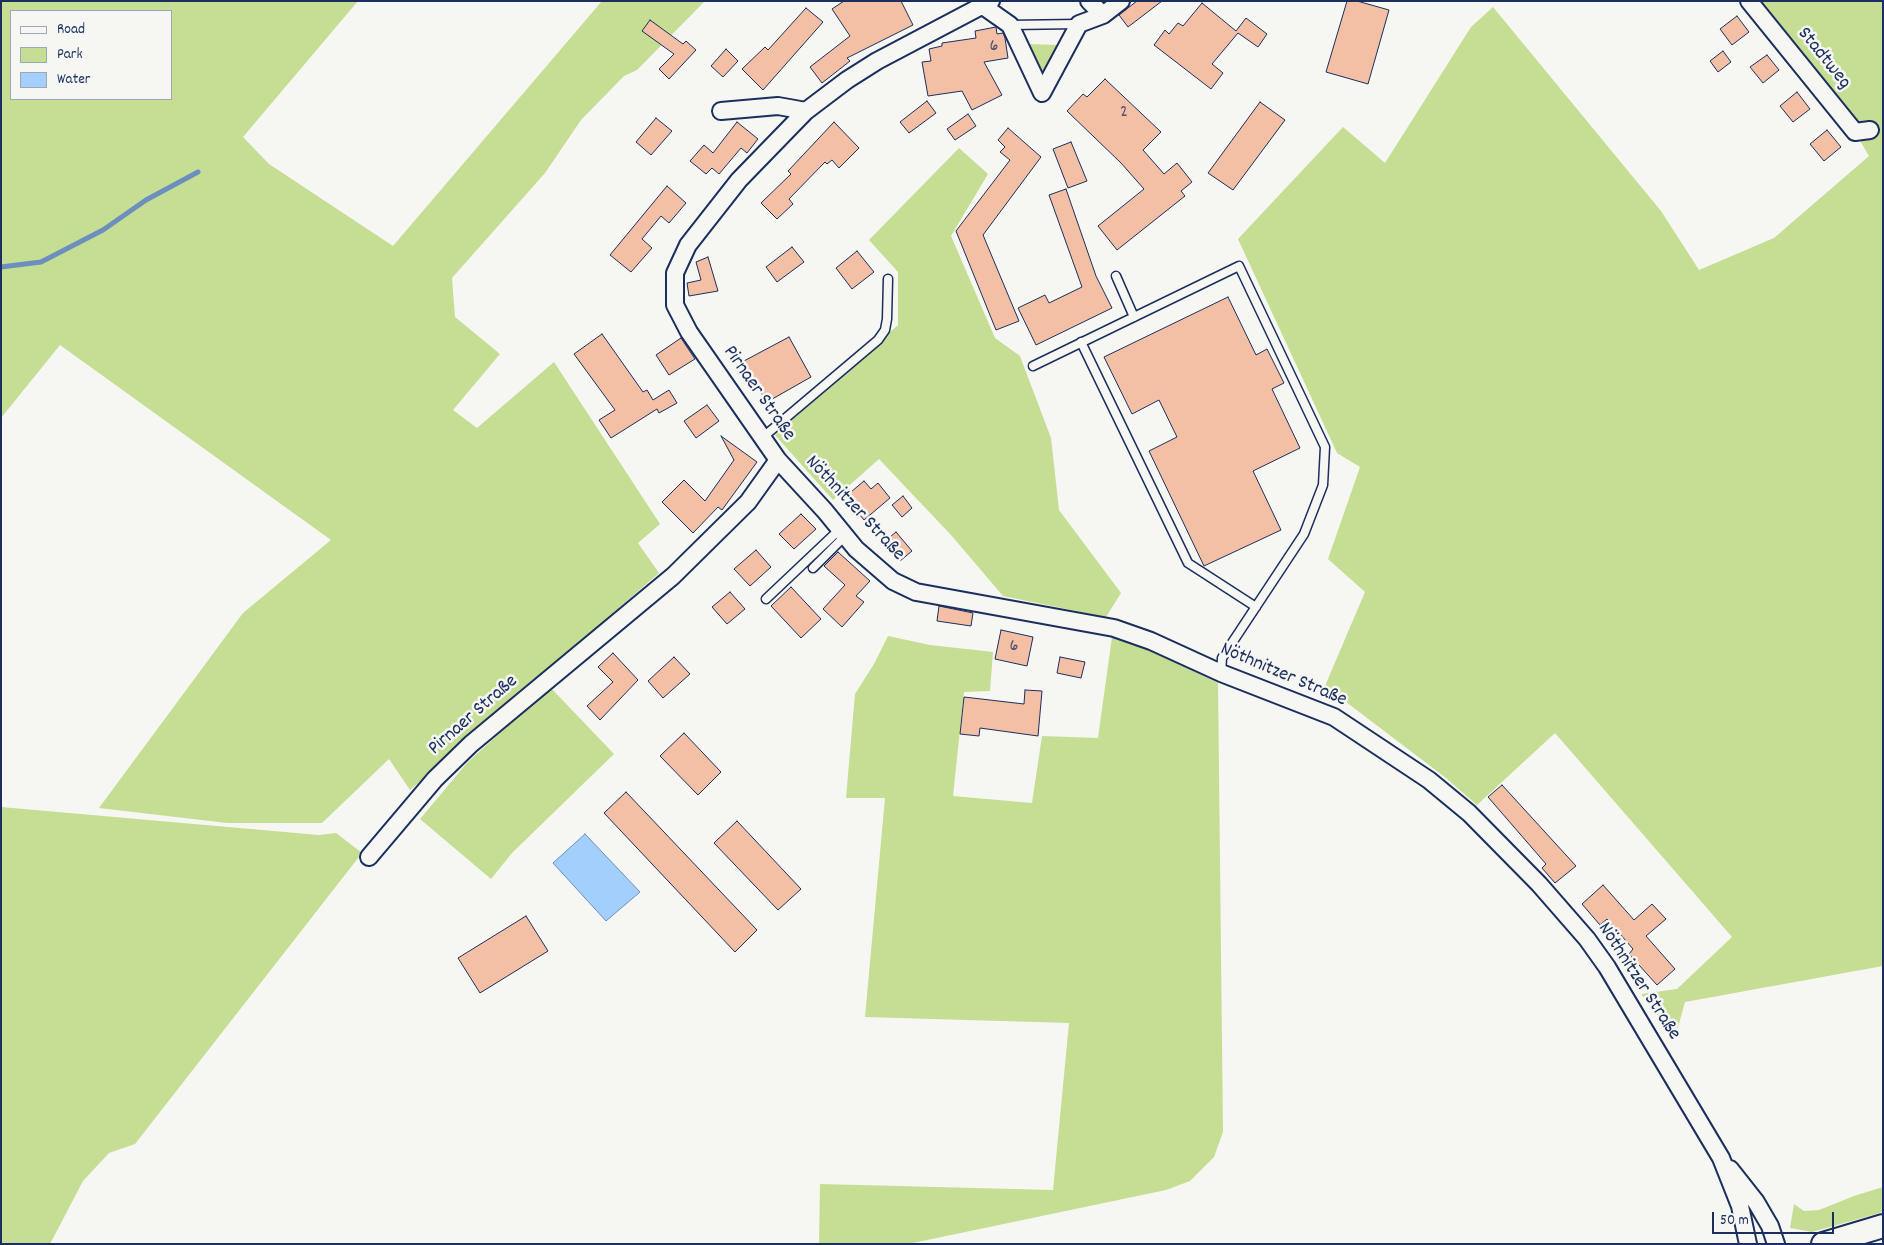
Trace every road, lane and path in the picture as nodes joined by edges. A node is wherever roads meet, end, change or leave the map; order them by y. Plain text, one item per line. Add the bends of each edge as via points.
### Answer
1 (1089, 1) edge
2 (1121, 1) edge
3 (1749, 1) edge
4 (987, 4) edge
5 (1103, 15) junction
6 (1079, 24) junction
7 (1010, 25) junction
8 (721, 111) dead end
9 (806, 111) junction
10 (1870, 130) dead end
11 (1116, 276) dead end
12 (888, 280) dead end
13 (1134, 316) junction
14 (1082, 342) junction
15 (1033, 366) dead end
16 (762, 438) junction
17 (778, 460) junction
18 (843, 532) junction
19 (813, 568) dead end
20 (766, 599) dead end
21 (1256, 607) junction
22 (1221, 674) junction
23 (369, 858) dead end
24 (1721, 1158) junction
25 (1883, 1226) edge
26 (1748, 1244) edge
27 (1776, 1244) edge
28 (1823, 1244) edge

1 - 5 street
2 - 5 street
3 - 10 street, Stadtweg via 1855,132
4 - 7 street
4 - 9 street, Pirnaer Straße via 877,61
5 - 6 street
6 - 7 lane
6 - 7 street via 1042,93
8 - 9 street via 778,106
9 - 16 street, Pirnaer Straße via 739,180 688,245 675,272 676,305 689,332
11 - 13 lane
12 - 16 lane via 887,319 878,340
13 - 14 lane
13 - 21 lane via 1239,266 1325,447 1322,485 1304,534
14 - 15 lane
14 - 21 lane via 1188,563
16 - 17 street, Pirnaer Straße
17 - 18 street, Nöthnitzer Straße
17 - 23 street, Pirnaer Straße via 748,502 673,576 471,744 435,779
18 - 19 lane
18 - 20 lane
18 - 22 street, Nöthnitzer Straße via 856,549 893,581 916,592 1114,628 1151,641
21 - 22 lane via 1222,658
22 - 24 street, Nöthnitzer Straße via 1334,717 1429,780 1469,813 1539,884 1587,939 1639,1019
24 - 26 street, Nöthnitzer Straße via 1740,1206
24 - 27 street, Nöthnitzer Straße via 1756,1202
25 - 28 main road

